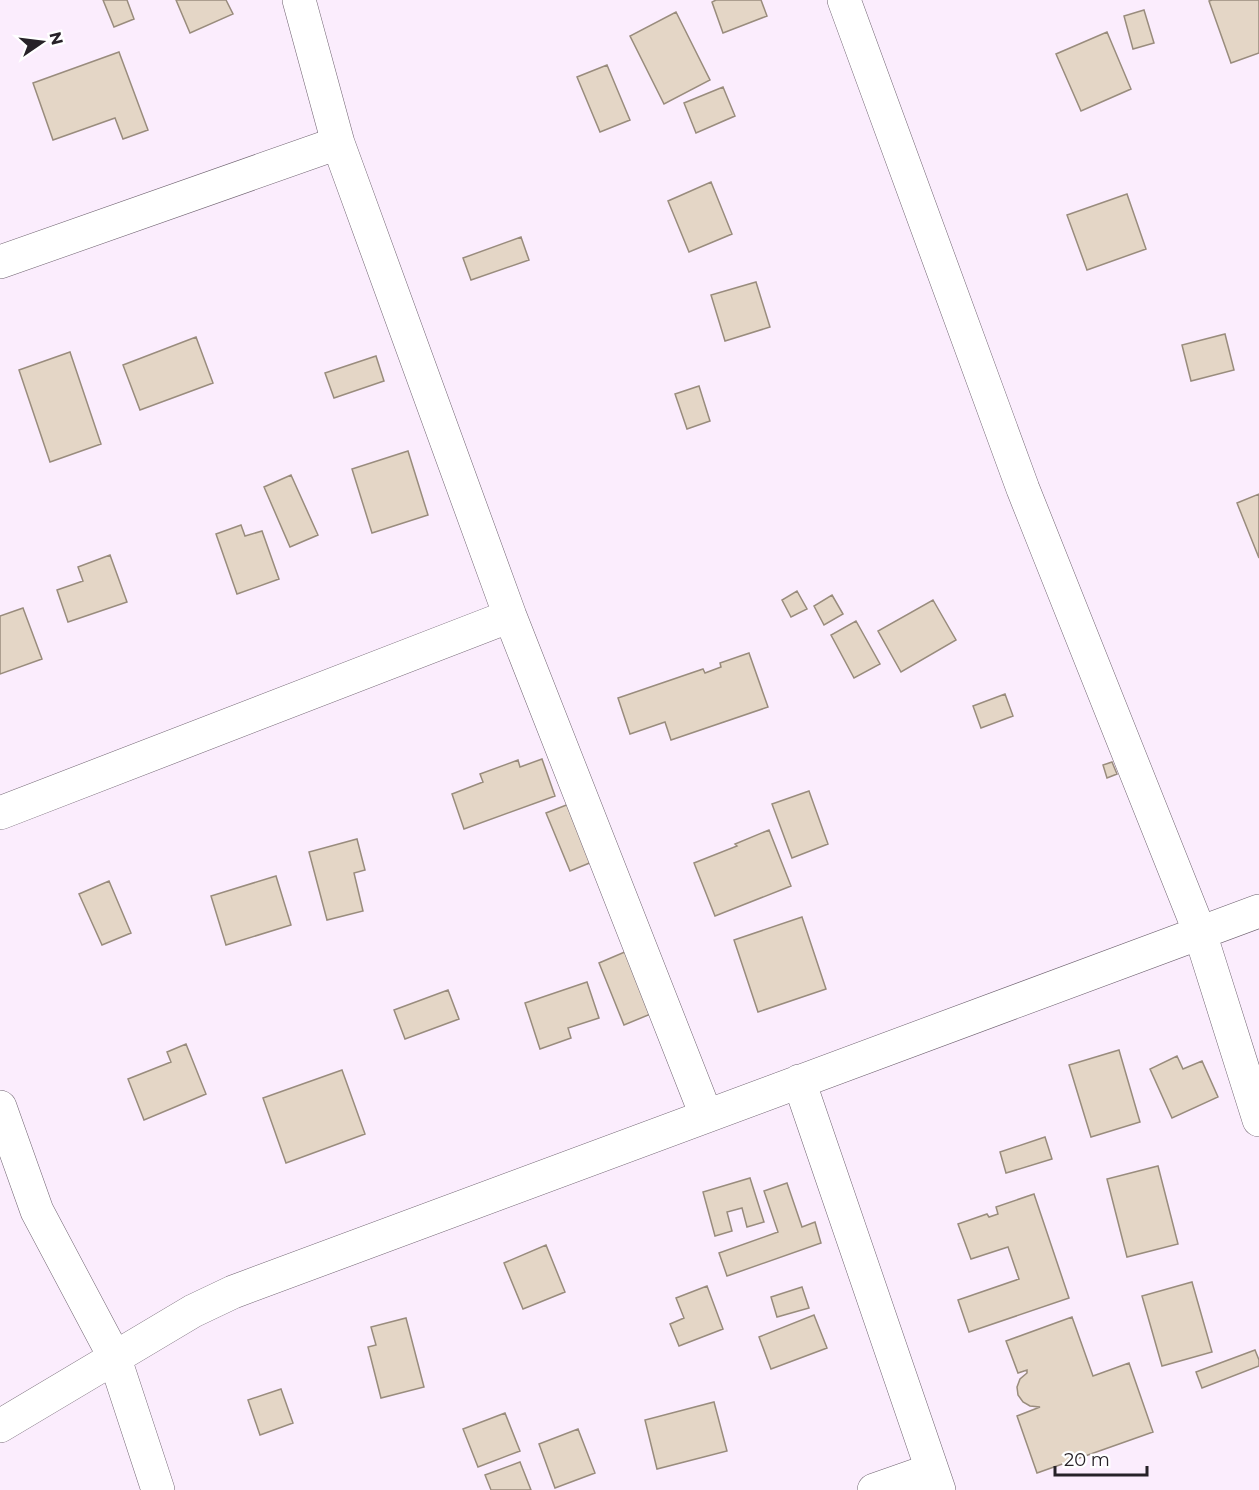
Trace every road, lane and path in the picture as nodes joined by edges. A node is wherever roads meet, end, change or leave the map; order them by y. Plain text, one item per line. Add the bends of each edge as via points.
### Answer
1 (299, 0) edge
2 (844, 0) edge
3 (338, 143) junction
4 (0, 262) edge
5 (510, 616) junction
6 (0, 813) edge
7 (1259, 911) edge
8 (1200, 933) junction
9 (799, 1081) junction
10 (0, 1107) edge
11 (706, 1115) junction
12 (1259, 1120) edge
13 (114, 1356) junction
14 (0, 1426) edge
15 (935, 1480) edge
16 (158, 1490) edge
17 (874, 1490) edge

1 - 3 street
2 - 8 street via 1023,489
3 - 4 street
3 - 5 street
5 - 6 street
5 - 11 street
7 - 8 street
8 - 9 street
8 - 12 street
9 - 11 street
9 - 15 street
10 - 13 street via 37,1211
11 - 13 street via 233,1292
13 - 14 street
13 - 16 street
15 - 17 street

